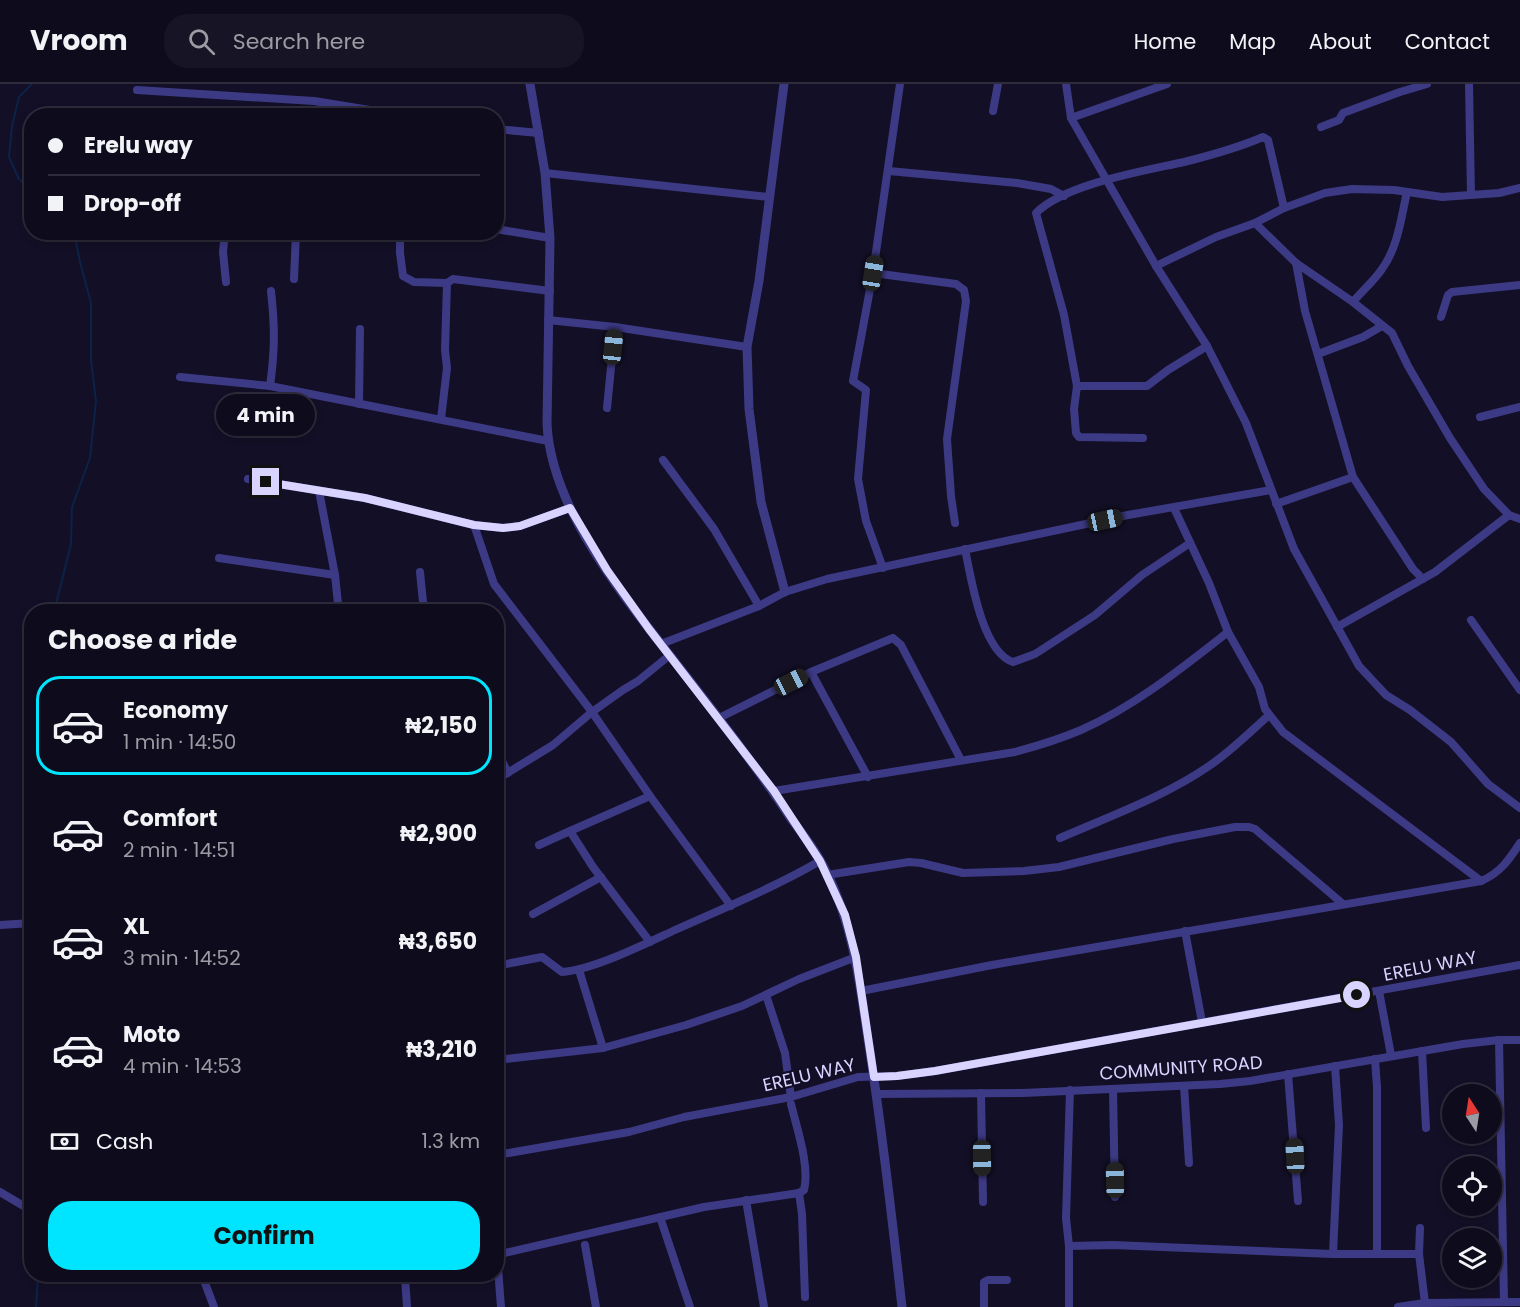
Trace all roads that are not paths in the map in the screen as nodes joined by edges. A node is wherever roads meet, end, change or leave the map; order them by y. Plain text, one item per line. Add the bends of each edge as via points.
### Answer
1 (530, 84) edge
2 (784, 84) edge
3 (900, 84) edge
4 (998, 84) edge
5 (1066, 84) edge
6 (1167, 84) edge
7 (1427, 84) edge
8 (1469, 84) edge
9 (136, 90) dead end
10 (357, 108) edge
11 (993, 111) dead end
12 (1071, 117) junction
13 (1321, 127) dead end
14 (504, 130) edge
15 (538, 133) junction
16 (888, 171) junction
17 (545, 173) junction
18 (1106, 180) junction
19 (1520, 188) edge
20 (1407, 192) junction
21 (1471, 195) junction
22 (769, 196) junction
23 (1064, 196) junction
24 (1284, 208) junction
25 (1255, 223) junction
26 (504, 230) edge
27 (550, 238) junction
28 (224, 240) edge
29 (296, 240) edge
30 (400, 240) edge
31 (1296, 263) junction
32 (1156, 266) junction
33 (873, 273) junction
34 (294, 279) dead end
35 (226, 282) dead end
36 (447, 283) junction
37 (1520, 285) edge
38 (271, 291) dead end
39 (550, 291) junction
40 (1353, 302) junction
41 (1441, 317) dead end
42 (548, 320) junction
43 (1382, 326) junction
44 (615, 327) junction
45 (360, 329) dead end
46 (1207, 346) junction
47 (747, 347) junction
48 (1318, 354) junction
49 (180, 377) dead end
50 (270, 386) junction
51 (1077, 386) junction
52 (359, 404) junction
53 (1520, 407) edge
54 (608, 408) dead end
55 (1480, 417) dead end
56 (441, 419) junction
57 (1143, 438) dead end
58 (548, 441) junction
59 (663, 460) dead end
60 (1353, 477) junction
61 (248, 479) dead end
62 (1271, 490) junction
63 (319, 491) junction
64 (1276, 504) junction
65 (570, 508) junction
66 (1174, 508) junction
67 (1509, 515) junction
68 (1520, 519) edge
69 (955, 523) dead end
70 (474, 525) junction
71 (1190, 543) junction
72 (965, 549) junction
73 (219, 558) dead end
74 (883, 568) junction
75 (420, 572) dead end
76 (335, 575) junction
77 (1423, 579) junction
78 (785, 592) junction
79 (338, 604) edge
80 (423, 604) edge
81 (759, 606) junction
82 (1471, 620) dead end
83 (1337, 627) junction
84 (1228, 632) junction
85 (661, 644) junction
86 (670, 655) junction
87 (811, 672) junction
88 (1520, 690) edge
89 (592, 712) junction
90 (1268, 716) junction
91 (718, 718) junction
92 (961, 760) junction
93 (504, 765) edge
94 (508, 773) junction
95 (504, 775) edge
96 (868, 777) junction
97 (774, 791) junction
98 (650, 796) junction
99 (1520, 808) edge
100 (570, 831) junction
101 (1060, 837) dead end
102 (1520, 843) edge
103 (539, 845) dead end
104 (820, 861) junction
105 (827, 875) junction
106 (601, 877) junction
107 (1480, 881) junction
108 (1343, 904) junction
109 (731, 906) junction
110 (533, 914) dead end
111 (24, 924) edge
112 (0, 925) edge
113 (1185, 931) junction
114 (650, 942) junction
115 (856, 957) junction
116 (504, 964) edge
117 (1520, 965) edge
118 (579, 970) junction
119 (861, 991) junction
120 (1379, 991) junction
121 (766, 995) junction
122 (1202, 1022) junction
123 (1499, 1040) junction
124 (1520, 1040) edge
125 (603, 1048) junction
126 (1422, 1051) junction
127 (1391, 1055) junction
128 (504, 1059) edge
129 (1375, 1059) junction
130 (1335, 1066) junction
131 (1288, 1074) junction
132 (874, 1077) junction
133 (1184, 1086) junction
134 (1070, 1090) junction
135 (1113, 1090) junction
136 (981, 1093) junction
137 (877, 1094) junction
138 (791, 1100) junction
139 (1426, 1128) dead end
140 (504, 1154) edge
141 (1190, 1163) dead end
142 (0, 1192) edge
143 (799, 1193) junction
144 (1115, 1197) dead end
145 (746, 1200) junction
146 (1298, 1201) dead end
147 (983, 1202) dead end
148 (24, 1206) edge
149 (660, 1217) junction
150 (1420, 1228) dead end
151 (585, 1245) dead end
152 (1069, 1246) junction
153 (504, 1253) edge
154 (1333, 1254) junction
155 (1377, 1254) junction
156 (1419, 1254) junction
157 (1007, 1280) dead end
158 (205, 1282) edge
159 (409, 1282) edge
160 (499, 1282) edge
161 (805, 1298) dead end
162 (1504, 1302) junction
163 (1520, 1302) edge
164 (1425, 1304) junction
165 (214, 1307) edge
166 (407, 1307) edge
167 (501, 1307) edge
168 (596, 1307) edge
169 (690, 1307) edge
170 (764, 1307) edge
171 (902, 1307) edge
172 (984, 1307) edge
173 (1069, 1307) edge
174 (1398, 1307) edge

1 - 15 street
2 - 22 street
3 - 16 street
4 - 11 street
5 - 12 street
6 - 12 street
7 - 13 street via 1343,113 1339,120
8 - 21 street
9 - 10 street via 314,101
12 - 18 street
14 - 15 street
15 - 17 street
16 - 23 street via 1017,183 1051,189
16 - 33 street
17 - 22 street
17 - 27 street
18 - 23 street
18 - 24 street via 1246,145 1263,137 1268,140
18 - 32 street
19 - 21 street
20 - 21 street via 1442,197
20 - 24 street via 1352,189 1326,193
20 - 40 street via 1391,252 1382,270
22 - 47 street
23 - 51 street via 1036,213 1036,219 1064,315
24 - 25 street
25 - 31 street
25 - 32 street
26 - 27 street
27 - 39 street
28 - 35 street
29 - 34 street
30 - 36 street via 404,276 414,282
31 - 40 street
31 - 48 street
32 - 46 street
33 - 69 street via 956,284 964,290 966,301 947,439
33 - 74 street via 853,381 866,390 858,479 866,521
36 - 39 street via 453,279
36 - 56 street via 447,368
37 - 41 street via 1452,292
38 - 50 street via 275,353
39 - 42 street
40 - 43 street
42 - 44 street
42 - 58 street
43 - 48 street
43 - 67 street via 1392,333 1465,462
44 - 47 street
44 - 54 street
45 - 52 street
46 - 51 street via 1148,386
46 - 62 street via 1239,408
47 - 78 street via 749,409 761,502
48 - 60 street
49 - 50 street
50 - 52 street
51 - 57 street via 1074,409 1079,437
52 - 56 street
53 - 55 street
56 - 58 street
58 - 65 street
59 - 81 street via 714,529
60 - 64 street
60 - 77 street
61 - 63 street
62 - 64 street
62 - 66 street
63 - 70 street via 365,498
63 - 76 street
64 - 83 street via 1294,549
65 - 70 street via 520,526
65 - 85 street via 607,570
66 - 71 street
66 - 72 street
67 - 68 street
67 - 77 street
70 - 89 street via 494,584
71 - 72 street via 1142,574 1095,615 1035,654 1013,662 1000,654 979,615
71 - 84 street
72 - 74 street
73 - 76 street
74 - 78 street
75 - 80 street
76 - 79 street
77 - 83 street
78 - 81 street
81 - 85 street
82 - 88 street
83 - 99 street via 1375,685 1451,742 1488,784
84 - 90 street via 1256,681
84 - 92 street via 1154,687 1082,730 1015,752
85 - 86 street
86 - 89 street
86 - 91 street
87 - 91 street
87 - 92 street via 895,639
87 - 96 street
89 - 94 street via 553,745
89 - 98 street
90 - 101 street via 1210,766 1145,801
90 - 107 street via 1283,732
91 - 97 street
92 - 96 street
93 - 94 street
94 - 95 street
96 - 97 street
97 - 104 street
98 - 100 street
98 - 109 street
100 - 103 street
100 - 106 street
102 - 107 street via 1502,868
104 - 105 street
104 - 109 street
105 - 108 street via 909,862 963,873 1059,867 1173,839 1249,826
105 - 115 street via 845,915
106 - 110 street
106 - 114 street
107 - 108 street
108 - 113 street
109 - 114 street
111 - 112 street
113 - 119 street
113 - 122 street
114 - 118 street
115 - 119 street
115 - 121 street
116 - 118 street via 542,957 562,972
117 - 120 street, ERELU WAY
118 - 125 street
119 - 132 street
120 - 122 street, ERELU WAY
120 - 127 street
121 - 125 street via 717,1016
121 - 138 street via 784,1053
122 - 132 street, ERELU WAY via 935,1071
123 - 124 street, COMMUNITY ROAD
123 - 126 street, COMMUNITY ROAD
123 - 162 street
125 - 128 street
126 - 127 street, COMMUNITY ROAD
126 - 139 street
127 - 129 street, COMMUNITY ROAD
129 - 130 street, COMMUNITY ROAD
129 - 155 street
130 - 131 street, COMMUNITY ROAD
130 - 154 street via 1339,1125
131 - 133 street, COMMUNITY ROAD
131 - 146 street
132 - 137 street
132 - 138 street, ERELU WAY via 844,1080
133 - 135 street, COMMUNITY ROAD
133 - 141 street
134 - 135 street, COMMUNITY ROAD
134 - 136 street, COMMUNITY ROAD
134 - 152 street via 1066,1218
135 - 144 street
136 - 137 street, COMMUNITY ROAD
136 - 147 street
137 - 171 street
138 - 140 street, ERELU WAY via 684,1117 613,1136
138 - 143 street via 805,1170 805,1187
142 - 148 street
143 - 145 street
143 - 161 street
145 - 149 street
145 - 170 street
149 - 153 street
149 - 169 street
150 - 156 street
151 - 168 street
152 - 154 street
152 - 173 street
154 - 155 street
155 - 156 street
156 - 164 street
157 - 172 street via 984,1282
158 - 165 street
159 - 166 street
160 - 167 street
162 - 163 street
162 - 164 street
164 - 174 street

